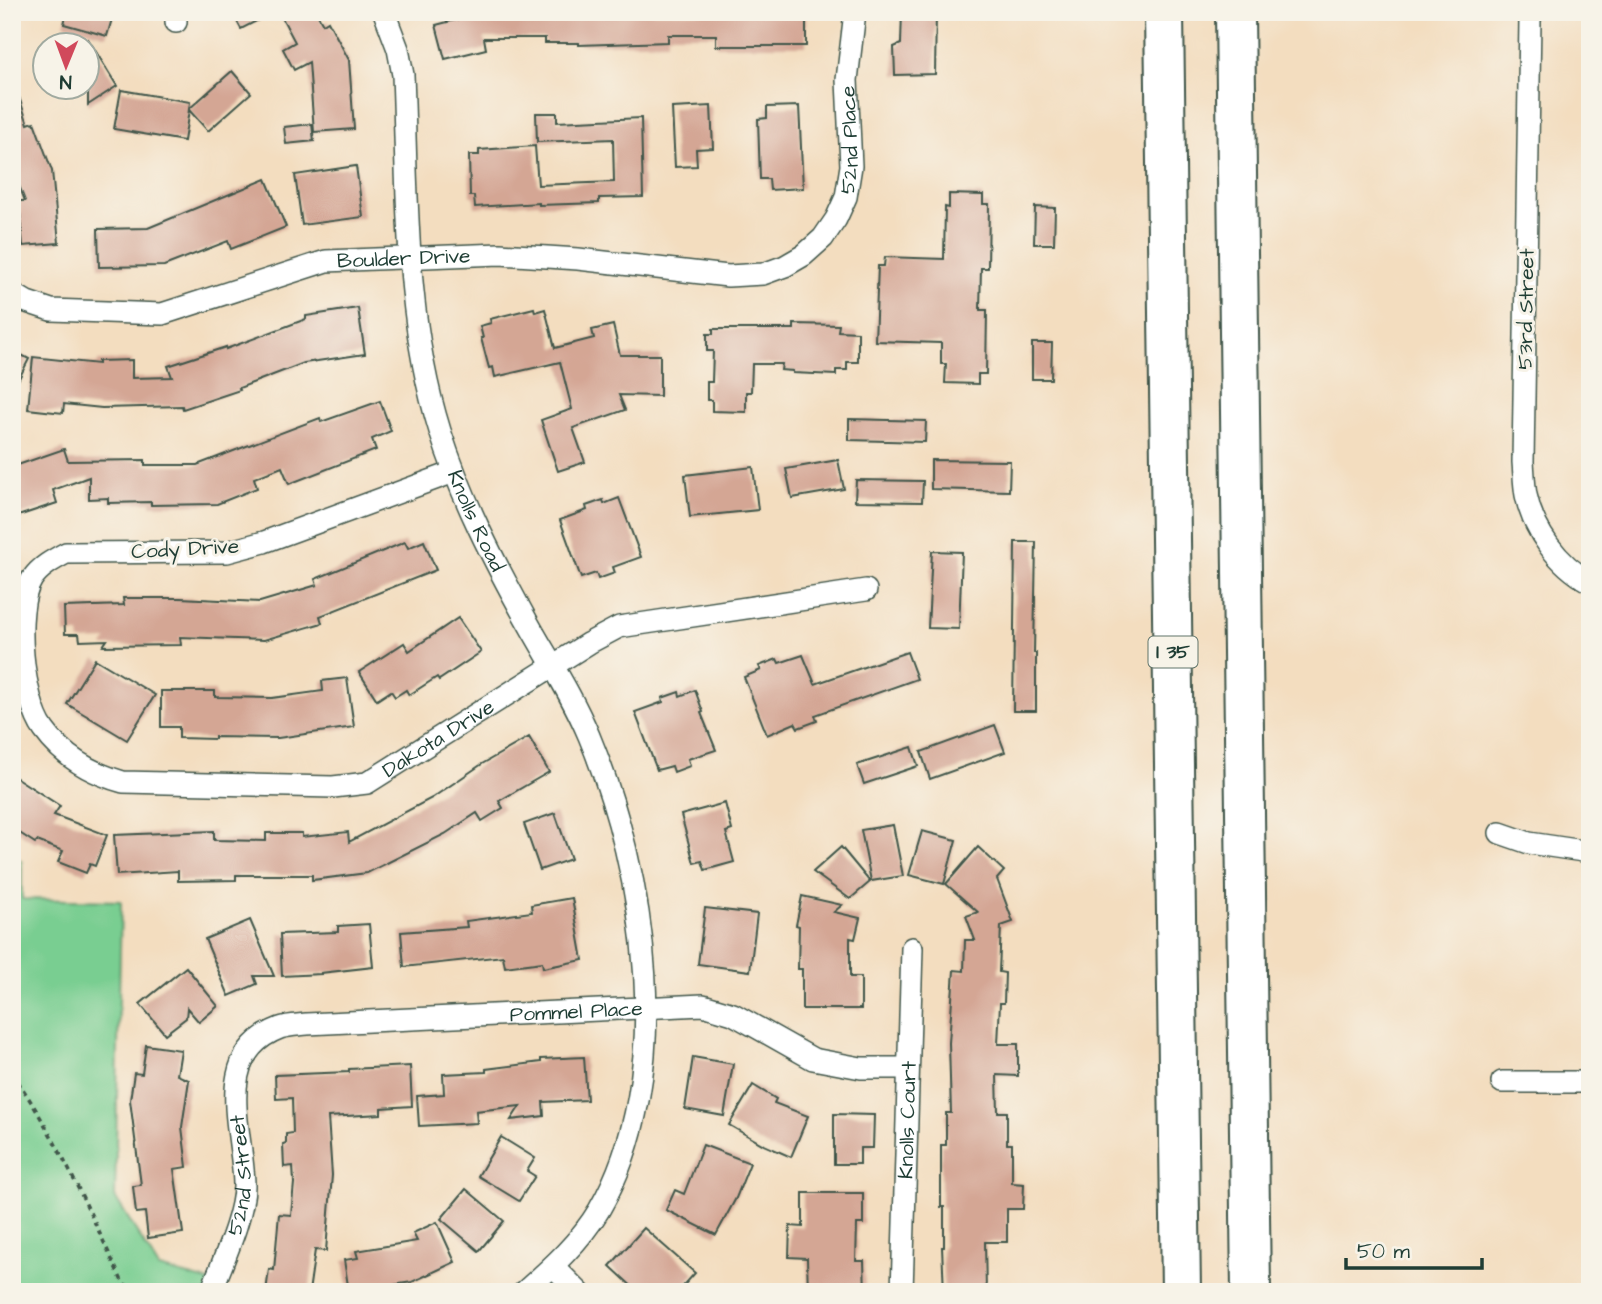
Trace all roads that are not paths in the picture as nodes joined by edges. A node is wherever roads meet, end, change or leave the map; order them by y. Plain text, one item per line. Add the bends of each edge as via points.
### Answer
1 (384, 12) edge
2 (855, 12) edge
3 (1164, 12) edge
4 (1236, 12) edge
5 (1532, 12) edge
6 (804, 255) joint
7 (409, 257) junction
8 (12, 293) edge
9 (454, 472) junction
10 (1590, 582) edge
11 (866, 590) dead end
12 (21, 612) joint
13 (554, 665) junction
14 (1500, 833) dead end
15 (1590, 852) edge
16 (912, 948) dead end
17 (644, 1007) junction
18 (245, 1057) joint
19 (908, 1068) junction
20 (1502, 1082) dead end
21 (1590, 1082) edge
22 (553, 1266) junction
23 (211, 1292) edge
24 (524, 1292) edge
25 (579, 1292) edge
26 (902, 1292) edge
27 (1181, 1292) edge
28 (1251, 1292) edge

1 - 7 street, Knolls Road via 403,75
2 - 6 street, 52nd Place via 847,80 850,183 836,219
3 - 27 highway, I 35
4 - 28 highway
5 - 10 street, 53rd Street via 1525,494 1534,522 1556,555
6 - 7 street, Boulder Drive via 763,274 728,276 500,254
7 - 8 street, Boulder Drive via 326,261 162,314 51,310
7 - 9 street, Knolls Road via 427,387
9 - 12 street, Cody Drive via 227,552 66,553 47,563 33,578
9 - 13 street, Knolls Road via 527,621
11 - 13 street, Dakota Drive via 619,626
12 - 13 street, Dakota Drive via 28,694 42,729 67,757 99,776 139,784 332,787 368,783
13 - 17 street, Knolls Road via 589,735 632,873 642,944
14 - 15 street via 1529,843
16 - 19 street, Knolls Court
17 - 18 street, Pommel Place via 281,1027 256,1042
17 - 19 street, Pommel Place via 703,1004 733,1014 813,1059 861,1068
17 - 22 street, Knolls Road via 643,1075 629,1141 598,1212
18 - 23 street, 52nd Street via 234,1087 244,1185
19 - 26 street, Knolls Court
20 - 21 street
22 - 24 street, Knolls Road
22 - 25 street

